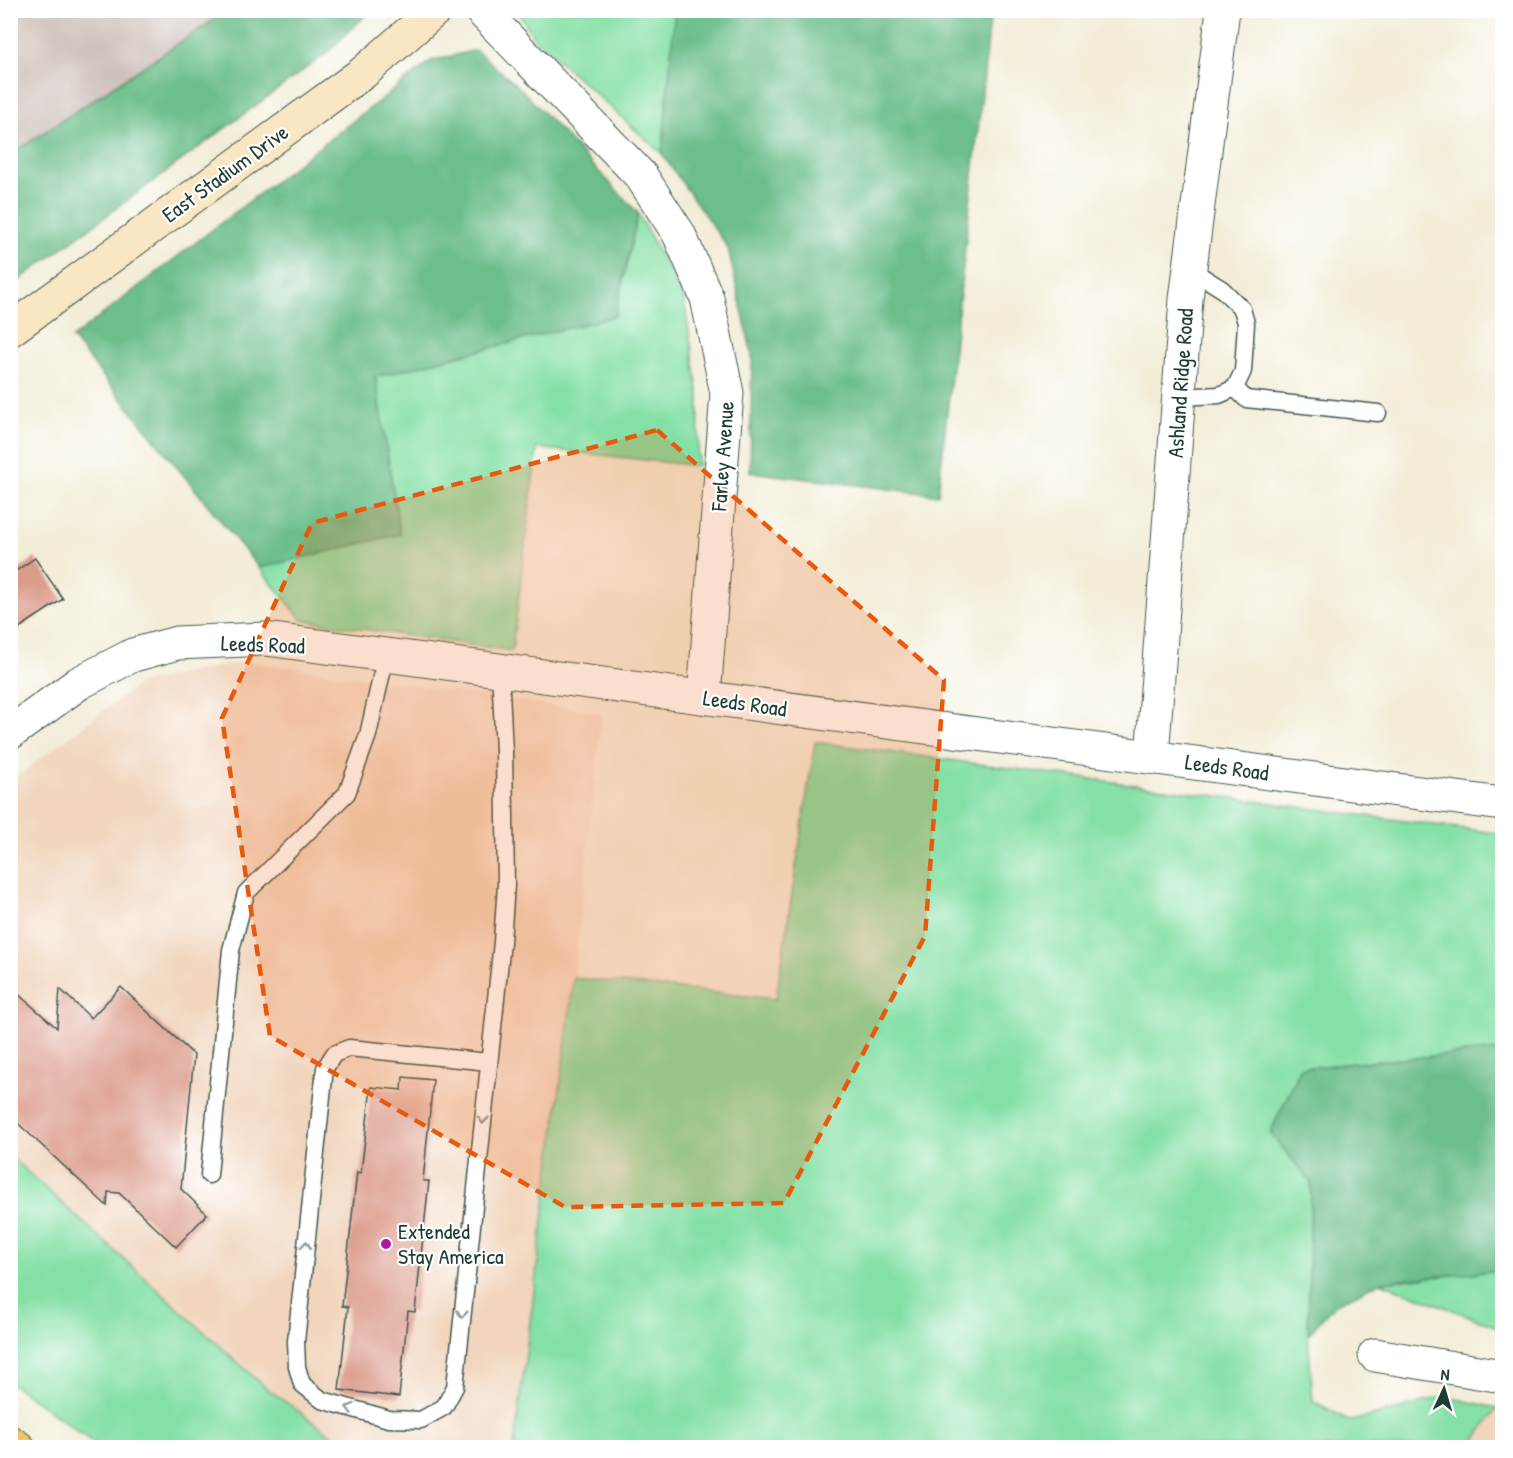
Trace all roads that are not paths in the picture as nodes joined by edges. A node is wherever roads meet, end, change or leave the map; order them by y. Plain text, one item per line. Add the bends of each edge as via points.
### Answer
1 (435, 10) edge
2 (481, 10) edge
3 (1223, 10) edge
4 (1190, 269) junction
5 (10, 330) edge
6 (1235, 388) junction
7 (1179, 397) junction
8 (1378, 413) dead end
9 (386, 655) junction
10 (500, 670) junction
11 (704, 697) junction
12 (10, 733) edge
13 (1152, 757) junction
14 (1503, 804) edge
15 (489, 1062) junction
16 (209, 1175) dead end
17 (1375, 1355) dead end
18 (1503, 1376) edge
19 (10, 1442) edge
20 (18, 1448) edge

1 - 5 main road, East Stadium Drive via 364,72
2 - 11 street, Farley Avenue via 640,176 679,234 707,298 727,393
3 - 4 street, Ashland Ridge Road
4 - 6 lane via 1222,289 1242,309 1246,323 1243,371
4 - 7 street, Ashland Ridge Road
6 - 7 lane via 1220,395
6 - 8 lane via 1246,399
7 - 13 street, Ashland Ridge Road
9 - 10 street, Leeds Road
9 - 12 street, Leeds Road via 266,639 177,643 133,655 79,683
9 - 16 lane via 368,735 347,793 246,893 231,950
10 - 11 street, Leeds Road
10 - 15 lane via 506,885
11 - 13 street, Leeds Road
13 - 14 street, Leeds Road
15 -> 15 lane via 455,1387 444,1407 421,1419 389,1419 322,1400 302,1383 296,1341 325,1068 334,1054 349,1048
17 - 18 street
19 - 20 highway

